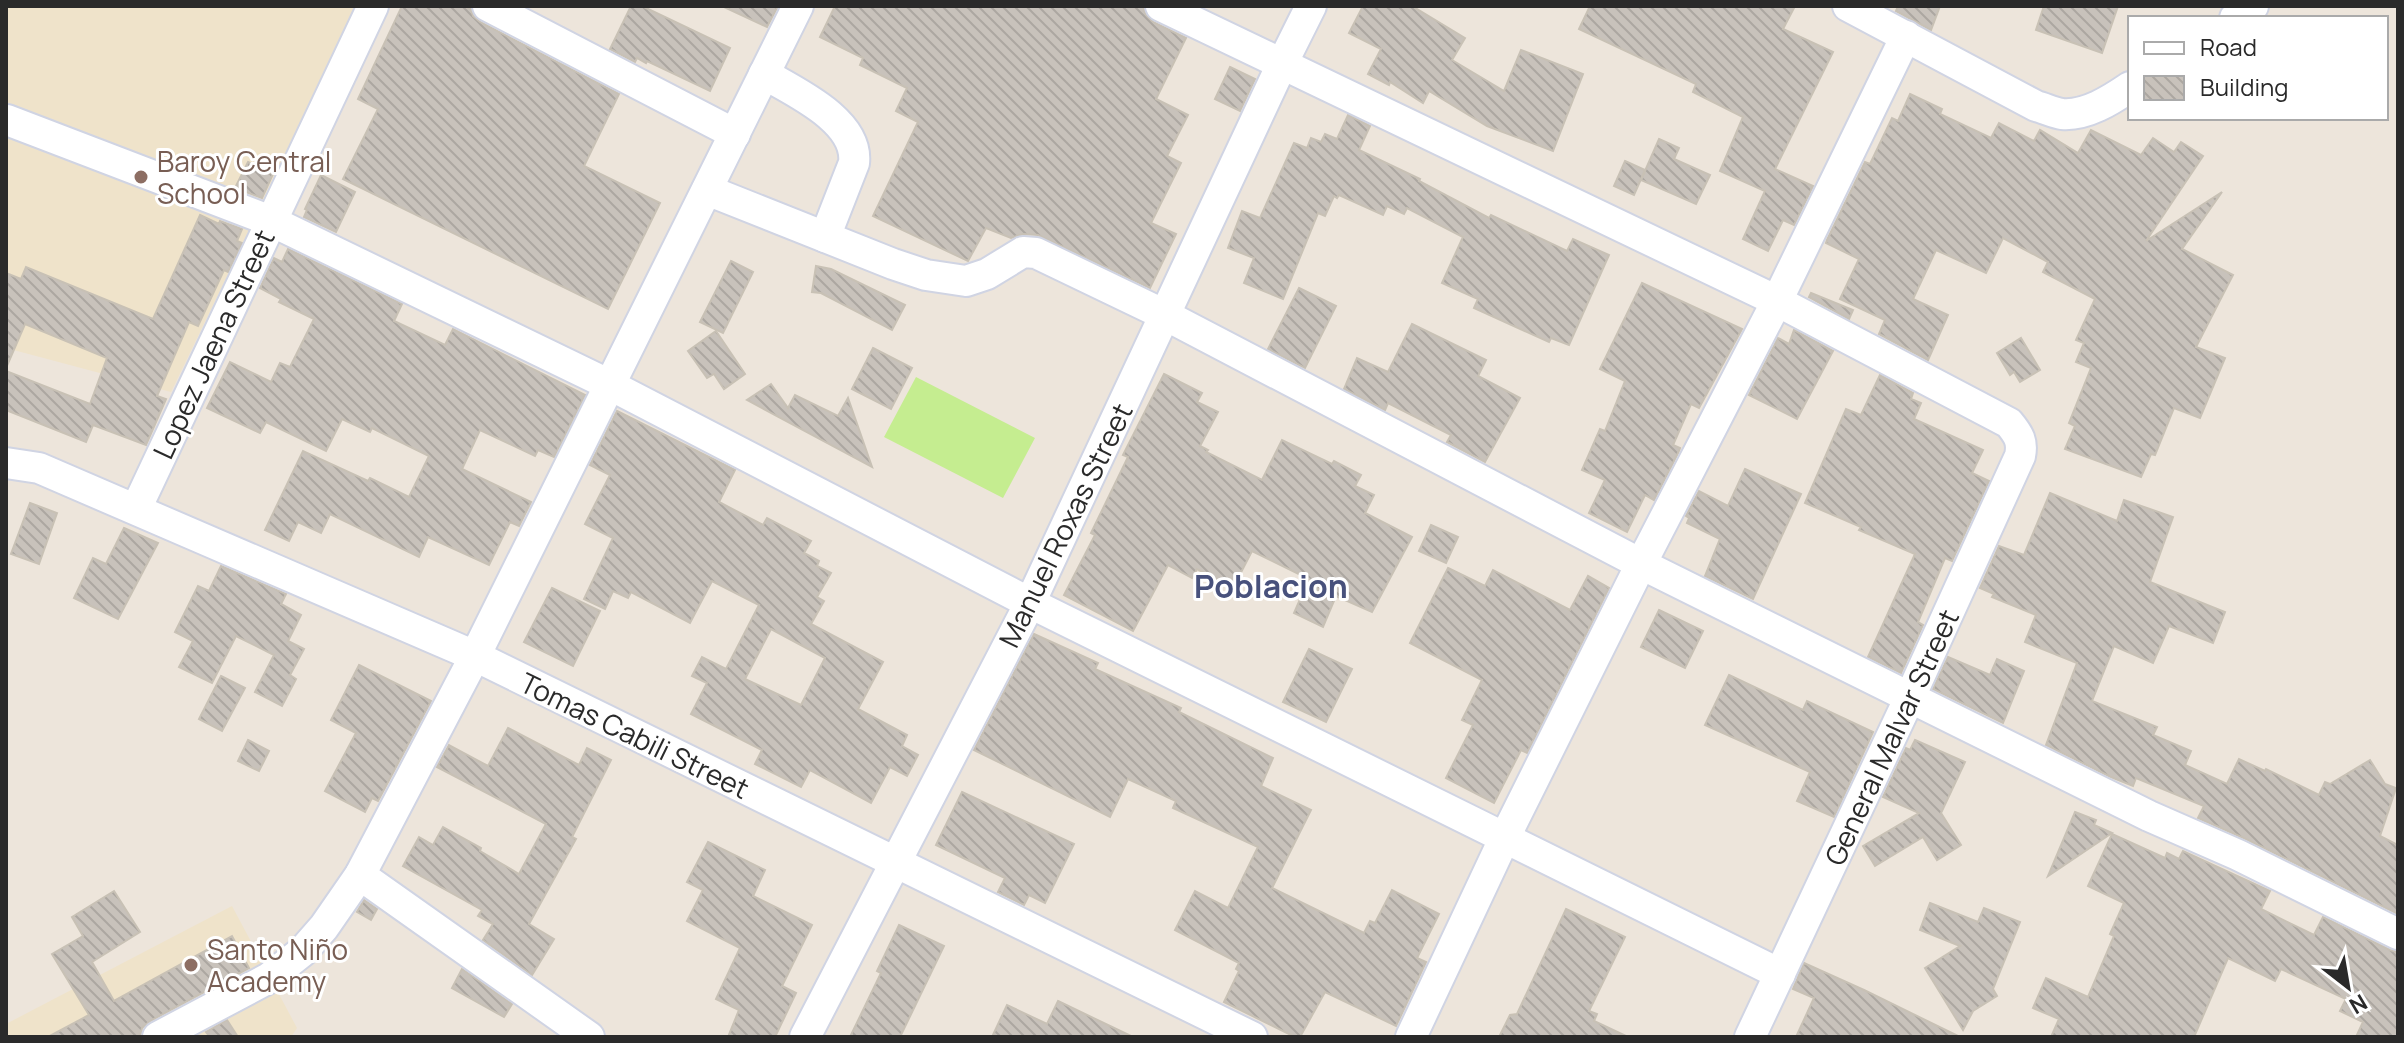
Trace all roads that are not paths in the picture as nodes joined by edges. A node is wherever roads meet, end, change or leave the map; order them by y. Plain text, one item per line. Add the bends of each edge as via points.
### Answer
1 (373, 6) edge
2 (488, 6) edge
3 (798, 6) edge
4 (1161, 6) edge
5 (1311, 6) edge
6 (1848, 6) edge
7 (1906, 36) junction
8 (1282, 64) junction
9 (764, 74) junction
10 (2128, 88) edge
11 (7, 120) edge
12 (735, 134) junction
13 (707, 190) junction
14 (271, 221) junction
15 (825, 237) junction
16 (1777, 301) junction
17 (1165, 315) junction
18 (610, 385) junction
19 (6, 463) edge
20 (136, 509) junction
21 (1641, 564) junction
22 (1030, 603) junction
23 (475, 656) junction
24 (1910, 697) junction
25 (1505, 837) junction
26 (894, 863) junction
27 (360, 875) junction
28 (2398, 934) edge
29 (1780, 974) junction
30 (158, 1037) edge
31 (589, 1037) edge
32 (805, 1037) edge
33 (1252, 1037) edge
34 (1411, 1037) edge
35 (1750, 1037) edge

1 - 14 street, Lopez Jaena Street
2 - 12 street
3 - 9 street
4 - 8 street
5 - 8 street, Manuel Roxas Street
6 - 7 street
7 - 10 street via 2036,106 2062,114 2106,103
7 - 16 street
8 - 16 street
8 - 17 street, Manuel Roxas Street
9 - 12 street
9 - 15 street via 815,104 841,127 855,153
11 - 14 street
12 - 13 street
13 - 15 street
13 - 18 street
14 - 18 street
14 - 20 street, Lopez Jaena Street
15 - 17 street via 926,275 966,281 1023,252 1036,253
16 - 21 street
16 - 24 street, General Malvar Street via 2009,423 2019,435 2020,456
17 - 21 street
17 - 22 street, Manuel Roxas Street
18 - 22 street
18 - 23 street
19 - 20 street, Tomas Cabili Street via 39,468
20 - 23 street, Tomas Cabili Street
21 - 24 street
21 - 25 street
22 - 25 street
22 - 26 street, Manuel Roxas Street
23 - 26 street, Tomas Cabili Street
23 - 27 street
24 - 28 street
24 - 29 street, General Malvar Street
25 - 29 street
25 - 34 street
26 - 32 street, Manuel Roxas Street
26 - 33 street, Tomas Cabili Street
27 - 30 street via 303,951 269,978
27 - 31 street
29 - 35 street, General Malvar Street

